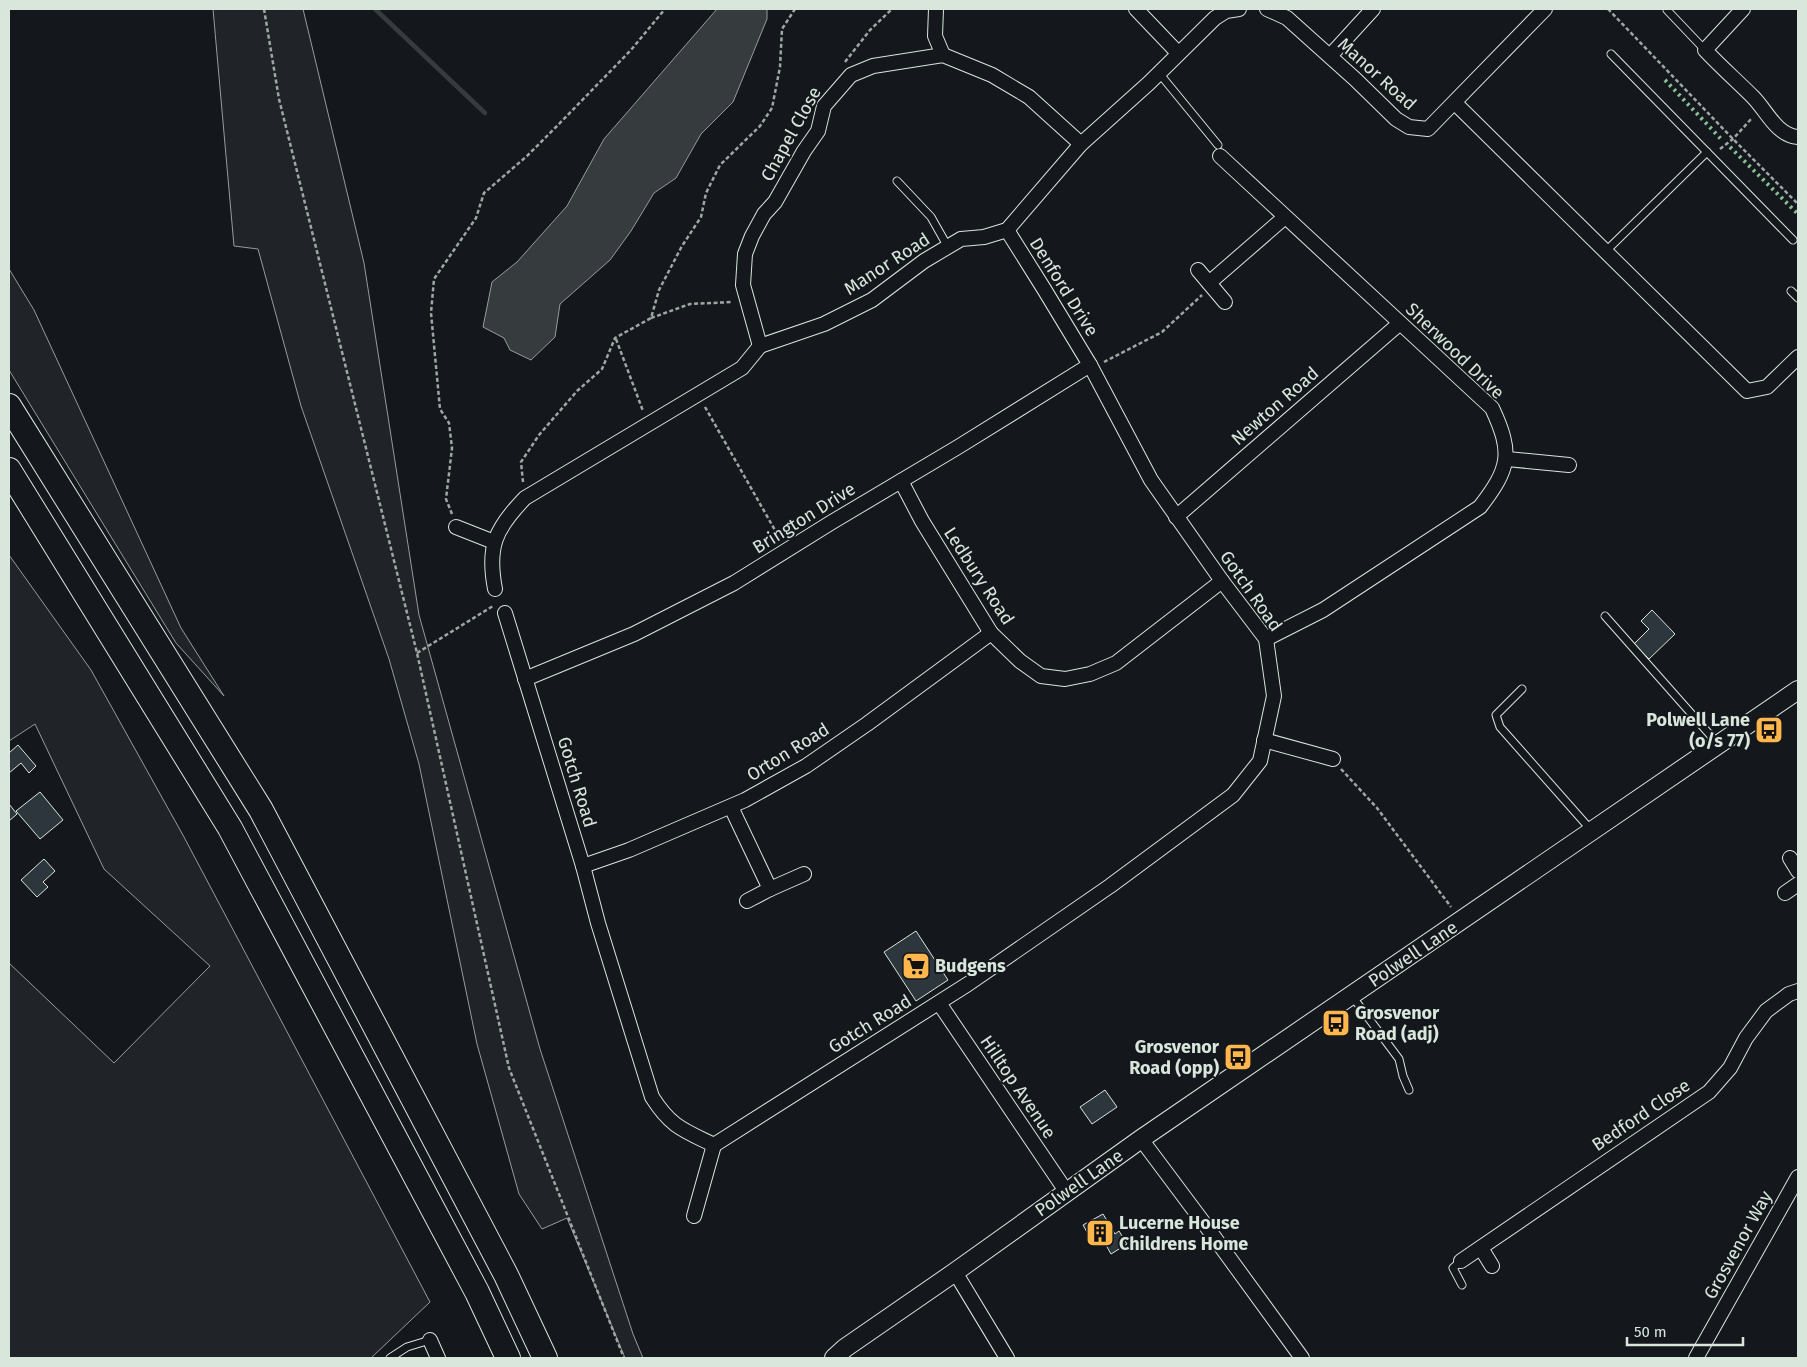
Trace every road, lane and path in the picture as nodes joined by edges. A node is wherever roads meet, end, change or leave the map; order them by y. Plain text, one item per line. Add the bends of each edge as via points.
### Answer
1 (264, 9) edge
2 (665, 9) edge
3 (795, 9) edge
4 (892, 9) edge
5 (936, 9) edge
6 (1136, 9) edge
7 (1239, 9) edge
8 (1267, 9) edge
9 (1373, 9) edge
10 (1545, 9) edge
11 (1608, 9) edge
12 (1742, 9) edge
13 (1667, 10) dead end
14 (1213, 13) edge
15 (1705, 50) junction
16 (1178, 53) junction
17 (1611, 54) dead end
18 (943, 55) junction
19 (1330, 56) junction
20 (1159, 73) junction
21 (842, 84) junction
22 (1455, 103) junction
23 (1761, 107) junction
24 (1798, 137) edge
25 (1733, 139) junction
26 (1081, 144) junction
27 (1219, 150) joint
28 (1709, 154) junction
29 (897, 181) dead end
30 (1798, 204) edge
31 (1285, 217) junction
32 (1007, 230) junction
33 (1793, 240) dead end
34 (948, 247) junction
35 (1606, 252) junction
36 (1198, 270) dead end
37 (1209, 283) junction
38 (1791, 291) dead end
39 (1798, 298) edge
40 (746, 301) junction
41 (1225, 302) dead end
42 (650, 318) junction
43 (1399, 324) junction
44 (615, 338) junction
45 (760, 346) junction
46 (1798, 357) edge
47 (1090, 365) junction
48 (698, 395) junction
49 (9, 406) edge
50 (649, 424) junction
51 (1507, 459) junction
52 (1569, 464) dead end
53 (9, 470) edge
54 (901, 481) junction
55 (525, 498) junction
56 (1176, 517) junction
57 (456, 527) joint
58 (494, 542) junction
59 (786, 550) junction
60 (1222, 581) junction
61 (495, 589) dead end
62 (499, 609) joint
63 (1605, 616) dead end
64 (991, 633) junction
65 (1266, 639) junction
66 (417, 653) junction
67 (525, 679) junction
68 (1522, 689) dead end
69 (1798, 690) edge
70 (1264, 740) junction
71 (1719, 745) junction
72 (1333, 760) joint
73 (731, 807) junction
74 (1592, 831) junction
75 (1790, 858) dead end
76 (584, 866) junction
77 (1798, 871) edge
78 (804, 874) dead end
79 (1798, 884) edge
80 (770, 889) junction
81 (1785, 893) dead end
82 (747, 901) dead end
83 (1461, 921) junction
84 (1798, 991) edge
85 (1352, 996) junction
86 (939, 1003) junction
87 (1409, 1090) dead end
88 (1141, 1139) junction
89 (714, 1145) junction
90 (1798, 1177) edge
91 (1066, 1191) junction
92 (694, 1216) dead end
93 (1481, 1248) junction
94 (1461, 1261) joint
95 (1492, 1266) dead end
96 (955, 1272) junction
97 (1462, 1285) dead end
98 (430, 1340) joint
99 (390, 1358) edge
100 (438, 1358) edge
101 (508, 1358) edge
102 (545, 1358) edge
103 (624, 1358) edge
104 (834, 1358) edge
105 (1007, 1358) edge
106 (1302, 1358) edge
107 (1696, 1358) edge

1 - 66 path via 279,99
2 - 57 path via 631,50 557,126 484,193 476,218 434,278 431,313 440,410 449,423 452,448 446,499
3 - 42 path via 782,29 780,67 772,108 760,126 720,165 706,193 701,217 659,290
4 - 21 path via 847,57 840,71
5 - 18 street via 935,36
6 - 16 street
7 - 14 street
8 - 19 street, Manor Road via 1288,18
9 - 19 street
10 - 22 street, Manor Road
11 - 25 path
12 - 15 street
13 - 15 lane
14 - 16 street
15 - 23 street
16 - 20 street
17 - 28 lane
18 - 21 street, Chapel Close via 873,66 851,75
18 - 26 street via 992,75 1029,97
19 - 22 street, Manor Road via 1396,119 1409,127 1428,129
20 - 26 street
20 - 27 lane
21 - 40 street, Chapel Close via 824,106 818,130 752,236 745,254 743,285
22 - 35 street
23 - 24 street via 1772,121 1791,136
23 - 25 path
25 - 28 path
25 - 30 path
26 - 32 street
27 - 31 street, Sherwood Drive
28 - 33 lane
28 - 35 lane
29 - 34 lane via 932,217
31 - 37 street
31 - 43 street, Sherwood Drive
32 - 34 street, Manor Road via 961,239
32 - 47 street, Denford Drive
34 - 45 street, Manor Road via 872,300 824,324
35 - 46 street via 1748,391 1767,387
36 - 37 street
37 - 41 street
37 - 47 path via 1202,295 1162,332 1103,362
38 - 39 lane
40 - 42 path via 690,304
40 - 45 street, Chapel Close
42 - 44 path
43 - 51 street, Sherwood Drive via 1492,408 1503,432
43 - 56 street, Newton Road
44 - 50 path
44 - 55 path via 602,369 577,391 538,435 521,462
45 - 48 street via 742,368
47 - 54 street, Brington Drive
47 - 56 street, Gotch Road via 1151,480
48 - 50 street
48 - 59 path
49 - 102 highway via 261,810 506,1276
50 - 55 street
51 - 52 street
51 - 65 street via 1496,486 1480,507 1323,610
53 - 101 highway via 230,828 477,1292
54 - 59 street, Brington Drive
54 - 64 street, Ledbury Road
55 - 58 street via 502,525
56 - 60 street, Gotch Road
57 - 58 street
58 - 61 street via 491,568
59 - 67 street, Brington Drive via 734,583 634,634
60 - 64 street, Ledbury Road via 1116,663 1090,674 1064,679 1041,676
60 - 65 street, Gotch Road
62 - 66 path
62 - 67 street, Gotch Road
63 - 71 lane
64 - 73 street, Orton Road via 806,766
65 - 70 street, Gotch Road via 1274,696
66 - 103 path via 510,1068
67 - 76 street, Gotch Road
68 - 74 lane via 1496,715 1500,728
69 - 71 street, Polwell Lane
70 - 72 street
70 - 86 street, Gotch Road via 1260,761 1233,795 1110,886
71 - 74 street, Polwell Lane
72 - 83 path via 1376,808
73 - 76 street, Orton Road
73 - 80 street
74 - 83 street, Polwell Lane
75 - 77 street
76 - 89 street, Gotch Road via 598,923 652,1097 663,1114 679,1128
78 - 80 street
79 - 81 street
80 - 82 street
83 - 85 street, Polwell Lane
84 - 93 street, Bedford Close via 1766,1011 1730,1068 1709,1092
85 - 87 lane via 1399,1059
85 - 88 street, Polwell Lane
86 - 89 street, Gotch Road
86 - 91 street, Hilltop Avenue
88 - 91 street, Polwell Lane
88 - 106 street
89 - 92 street
90 - 107 street, Grosvenor Way
91 - 96 street, Polwell Lane
93 - 94 street, Bedford Close
93 - 95 street
94 - 97 lane via 1452,1268
96 - 104 street, Polwell Lane
96 - 105 street
98 - 99 lane via 407,1347
98 - 100 street

